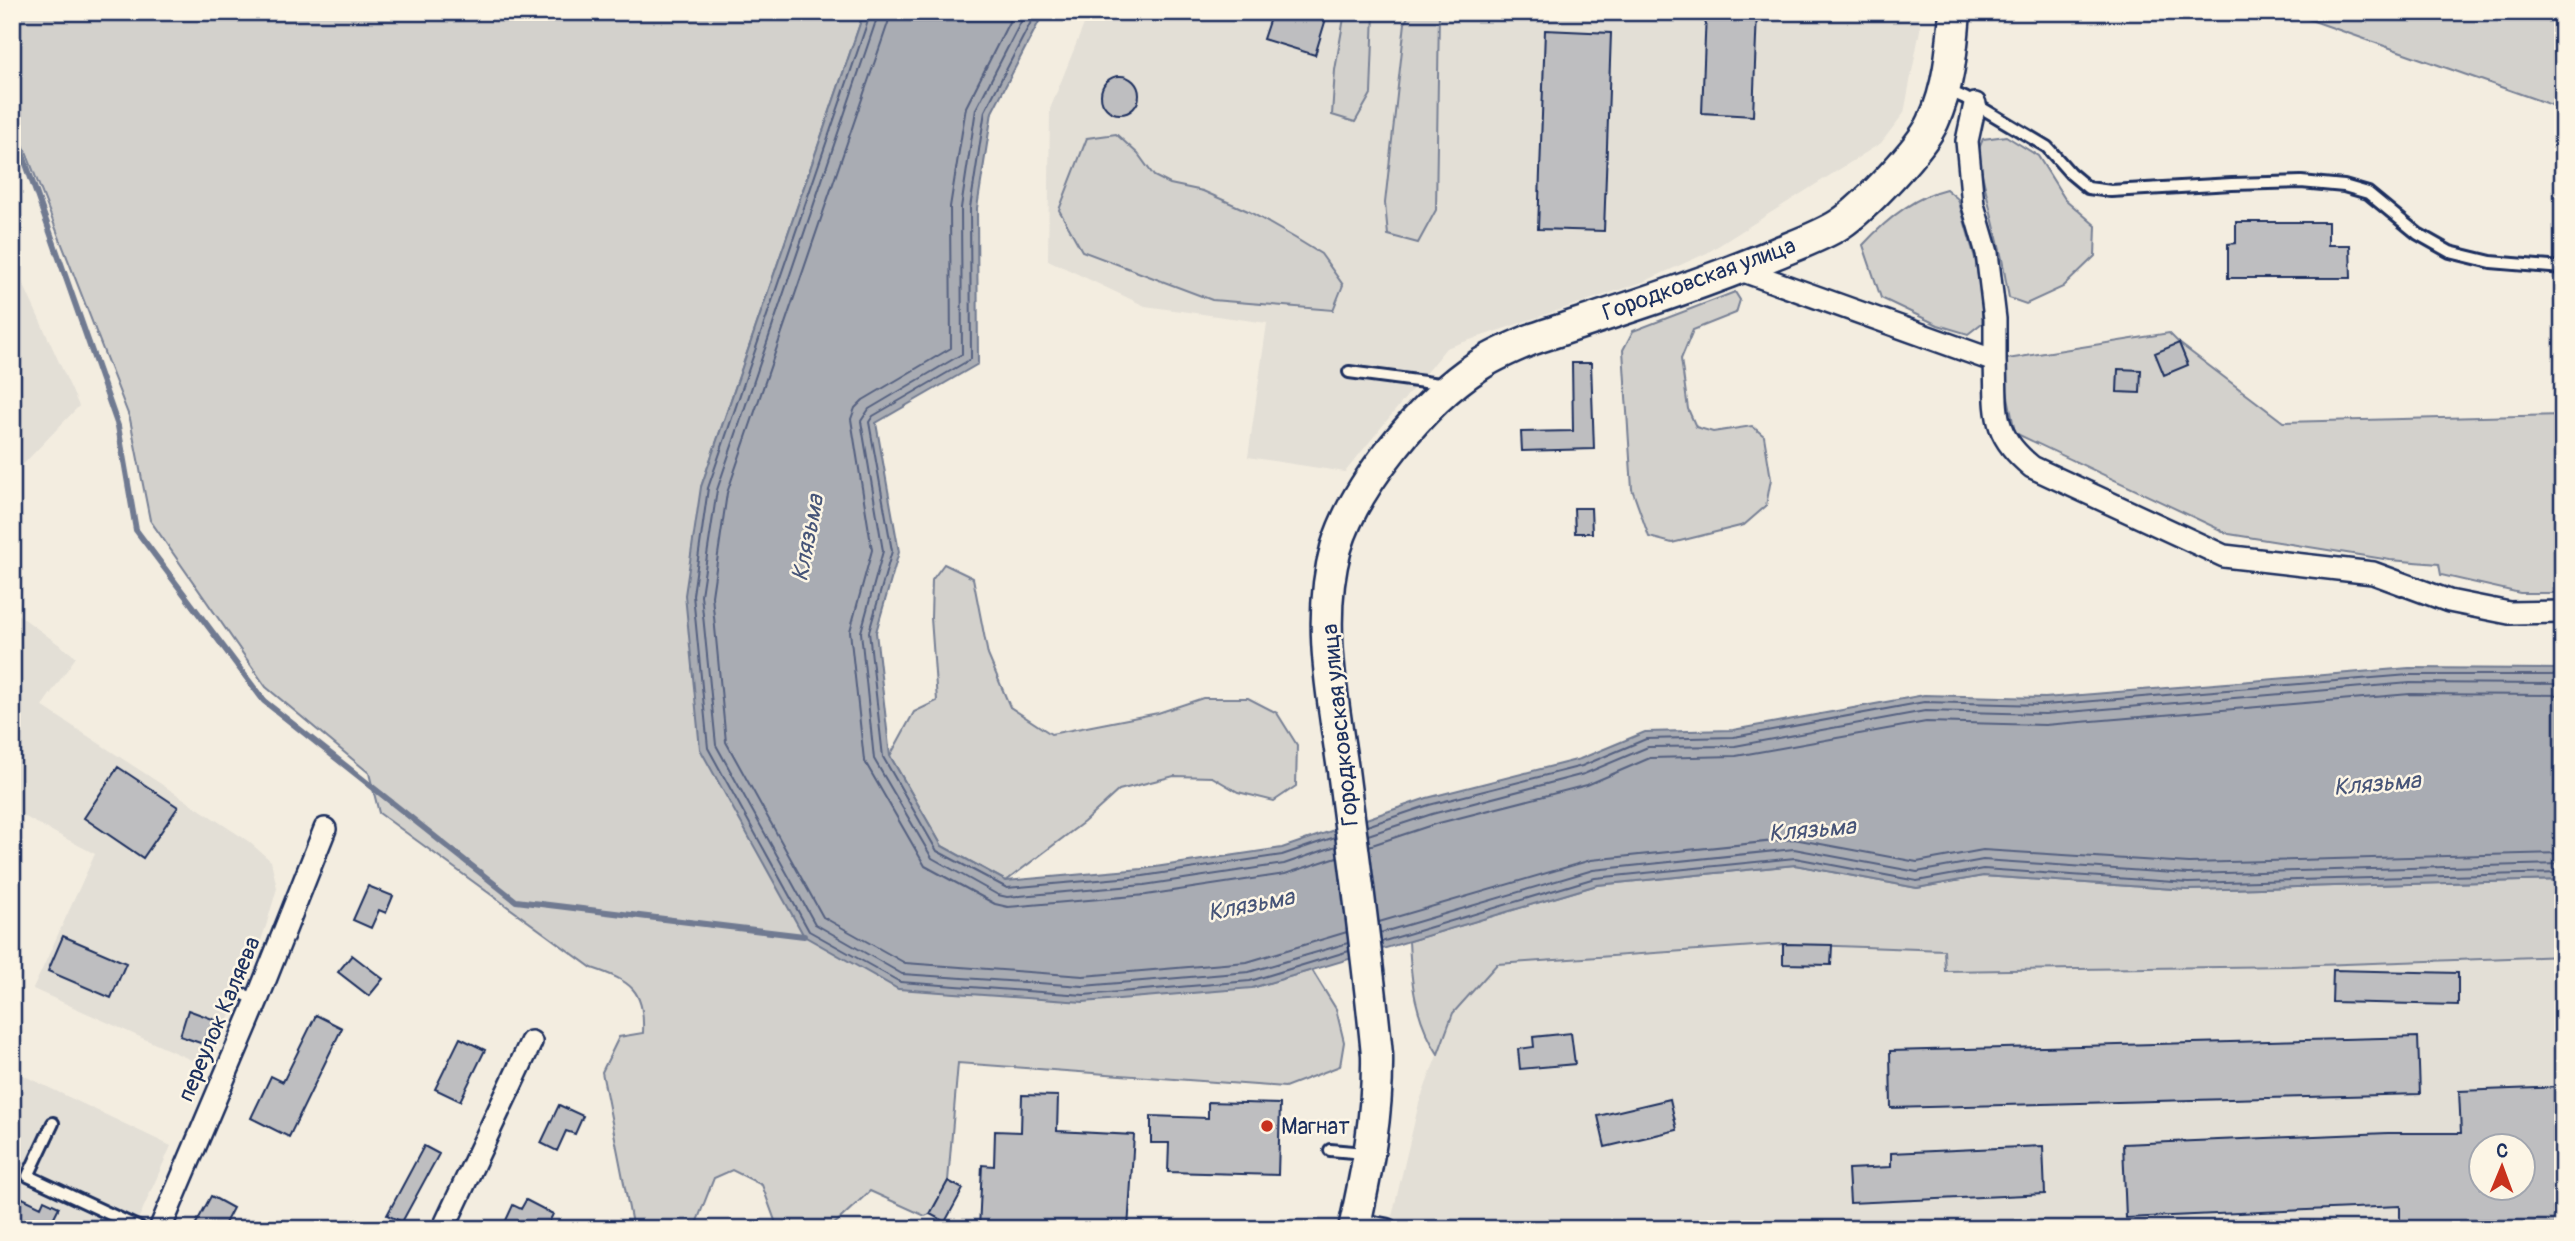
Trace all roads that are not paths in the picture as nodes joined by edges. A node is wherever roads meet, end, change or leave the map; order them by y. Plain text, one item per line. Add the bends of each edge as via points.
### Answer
1 (1955, 12) edge
2 (1945, 89) junction
3 (1975, 104) junction
4 (2563, 268) edge
5 (1738, 269) junction
6 (1995, 361) junction
7 (1349, 372) dead end
8 (1453, 386) junction
9 (2563, 612) edge
10 (325, 829) dead end
11 (531, 1042) dead end
12 (53, 1123) dead end
13 (1330, 1150) dead end
14 (1371, 1154) junction
15 (1356, 1224) edge
16 (1390, 1225) dead end
17 (142, 1229) edge
18 (160, 1229) edge
19 (443, 1229) edge

1 - 2 main road, Городковская улица
2 - 3 lane
2 - 5 main road, Городковская улица via 1933,123 1912,152 1840,224
3 - 4 lane via 2047,147 2088,188 2111,191 2301,182 2344,186 2368,193 2418,234 2451,252 2491,262
3 - 6 street via 1968,141 1973,205 1987,253 1996,319
5 - 6 street
5 - 8 main road, Городковская улица via 1530,340 1476,367
6 - 9 street via 2000,431 2013,452 2032,467 2224,556 2373,573 2449,601 2509,613
7 - 8 lane
8 - 14 main road, Городковская улица via 1407,432 1356,502 1336,548 1328,599 1332,686 1373,1010 1378,1085
10 - 18 street, переулок Каляева via 249,996
11 - 19 street
12 - 17 lane via 28,1176
13 - 14 lane
14 - 15 main road, Городковская улица
15 - 16 lane

